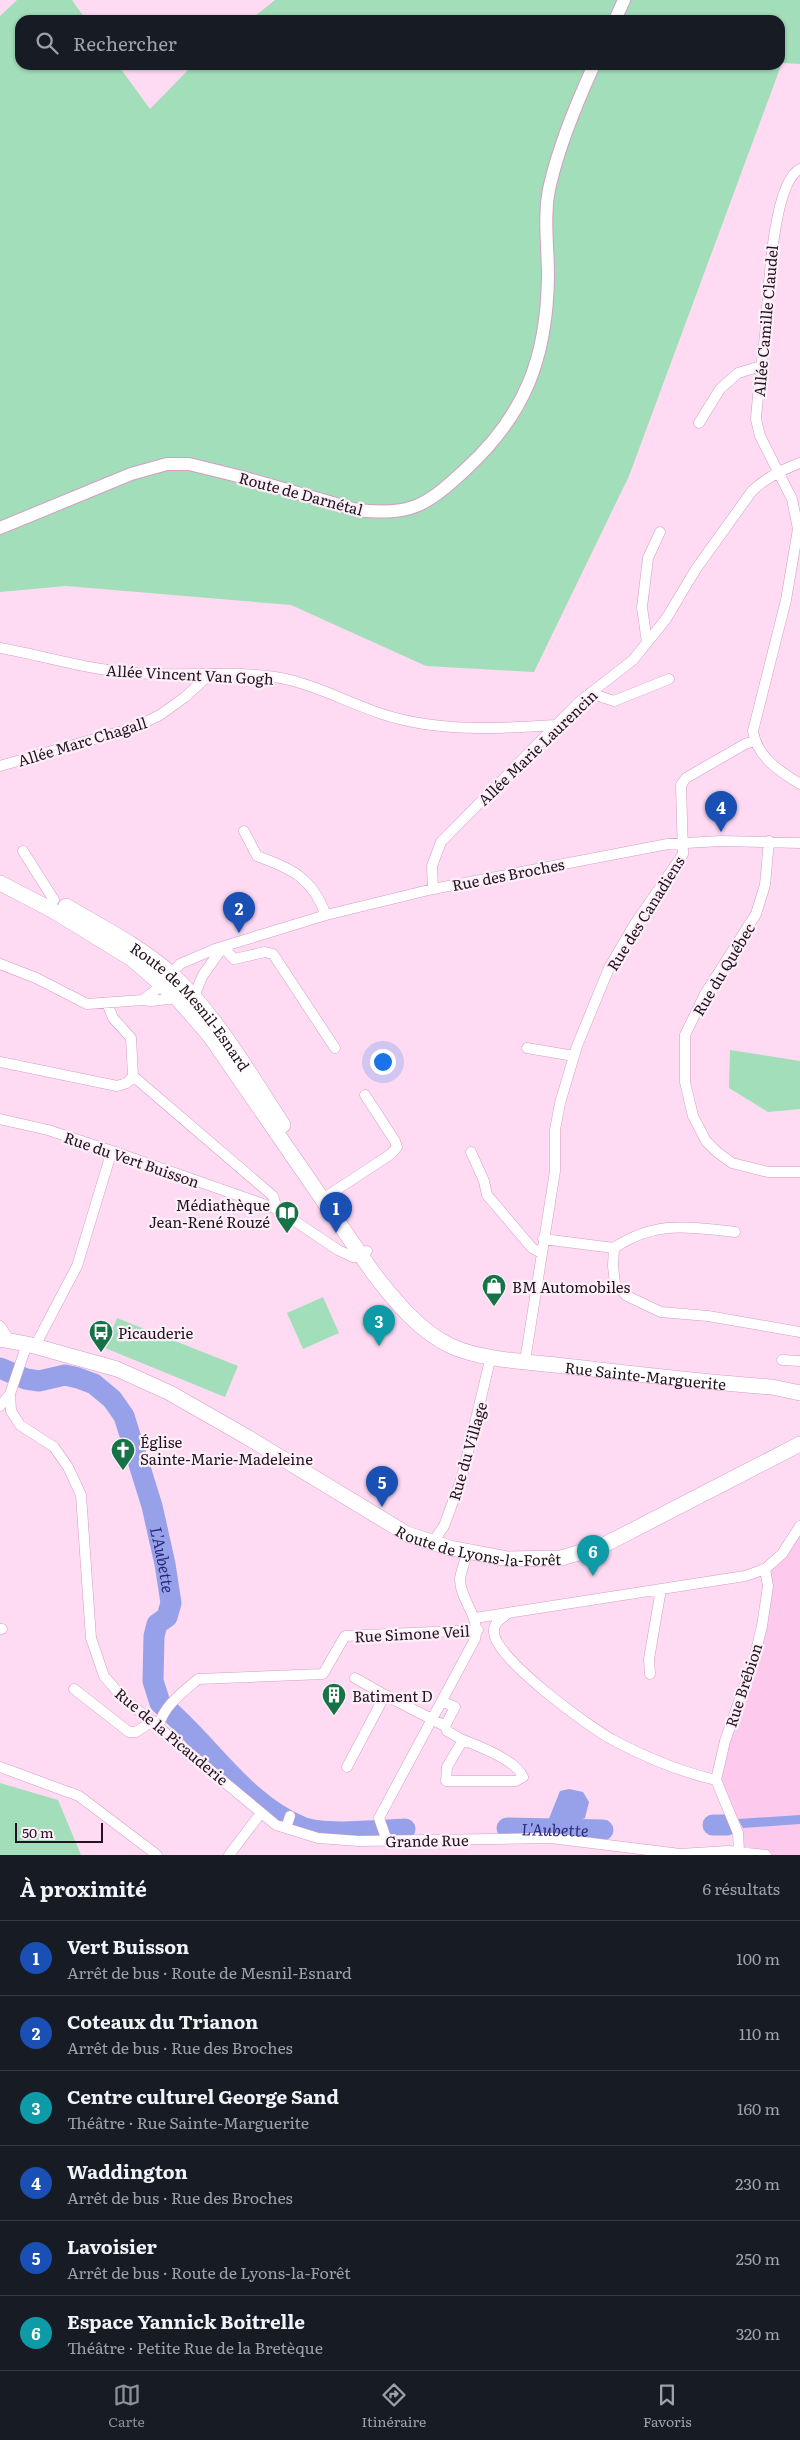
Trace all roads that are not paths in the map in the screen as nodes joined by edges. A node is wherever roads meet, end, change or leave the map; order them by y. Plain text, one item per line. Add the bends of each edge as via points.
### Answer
1 (624, 0) edge
2 (617, 15) edge
3 (592, 70) edge
4 (799, 167) edge
5 (761, 366) junction
6 (699, 423) dead end
7 (800, 463) edge
8 (778, 471) junction
9 (0, 528) edge
10 (660, 532) dead end
11 (647, 643) junction
12 (0, 648) edge
13 (208, 675) junction
14 (669, 679) dead end
15 (590, 693) junction
16 (555, 725) junction
17 (754, 741) junction
18 (0, 766) edge
19 (800, 784) edge
20 (244, 831) dead end
21 (769, 841) junction
22 (684, 843) junction
23 (800, 843) edge
24 (23, 851) dead end
25 (0, 874) edge
26 (0, 883) edge
27 (433, 889) junction
28 (54, 900) junction
29 (326, 916) junction
30 (223, 947) junction
31 (0, 964) edge
32 (166, 979) junction
33 (194, 996) junction
34 (177, 998) junction
35 (143, 1000) junction
36 (107, 1003) junction
37 (334, 1048) dead end
38 (526, 1048) dead end
39 (574, 1056) junction
40 (0, 1062) edge
41 (133, 1076) junction
42 (365, 1095) dead end
43 (0, 1119) edge
44 (115, 1152) junction
45 (471, 1152) dead end
46 (800, 1172) edge
47 (327, 1196) junction
48 (277, 1210) junction
49 (735, 1232) dead end
50 (543, 1239) junction
51 (614, 1248) junction
52 (364, 1251) junction
53 (541, 1253) junction
54 (0, 1326) edge
55 (800, 1332) edge
56 (5, 1340) edge
57 (31, 1345) junction
58 (491, 1356) junction
59 (782, 1360) dead end
60 (525, 1361) junction
61 (800, 1361) edge
62 (800, 1393) edge
63 (10, 1394) junction
64 (0, 1406) edge
65 (799, 1444) edge
66 (800, 1526) edge
67 (432, 1543) junction
68 (467, 1552) junction
69 (765, 1569) junction
70 (661, 1589) junction
71 (507, 1614) junction
72 (475, 1618) junction
73 (478, 1630) junction
74 (650, 1674) dead end
75 (355, 1678) dead end
76 (74, 1689) dead end
77 (385, 1695) junction
78 (442, 1701) junction
79 (431, 1720) junction
80 (157, 1722) junction
81 (445, 1726) junction
82 (463, 1740) junction
83 (0, 1766) edge
84 (347, 1767) dead end
85 (716, 1780) junction
86 (261, 1813) junction
87 (290, 1816) dead end
88 (286, 1828) junction
89 (385, 1838) junction
90 (739, 1852) junction
91 (669, 1854) edge
92 (157, 1855) edge
93 (229, 1855) edge
94 (766, 1855) edge

1 - 2 street
3 - 9 street, Route de Darnétal via 550,185 545,313 535,365 513,416 478,458 446,488 418,507 377,512 358,510 201,467 167,464 131,474
4 - 5 street, Allée Camille Claudel via 789,184 772,240
5 - 6 street via 738,373 720,389
5 - 8 street, Allée Camille Claudel via 756,419 760,436
7 - 8 street, Allée Marie Laurencin
8 - 11 street, Allée Marie Laurencin via 763,480 736,512
8 - 17 street, Allée Camille Claudel via 792,499 798,529 786,600 753,731
10 - 11 street via 648,558 642,607
11 - 15 street, Allée Marie Laurencin via 633,660
12 - 13 street, Allée Vincent Van Gogh via 107,670
13 - 16 street, Allée Vincent Van Gogh via 275,677 323,690 383,714 418,722 495,728
13 - 18 street, Allée Marc Chagall via 160,715 133,728
14 - 15 street via 614,701
15 - 16 street, Allée Marie Laurencin
16 - 27 street, Allée Marie Laurencin via 442,842 432,866
17 - 19 street via 778,770
17 - 22 street via 686,778 681,785
20 - 29 street via 257,856 288,868 304,880 316,893
21 - 22 street, Rue des Broches
21 - 23 street, Rue des Broches
21 - 46 street, Rue du Québec via 765,885 756,914 705,994 685,1035 685,1082 693,1116 706,1141 717,1152 732,1163 768,1172
22 - 27 street, Rue des Broches
22 - 39 street, Rue des Canadiens via 683,854 639,917 609,968
24 - 28 street
25 - 28 main road, Route de Mesnil-Esnard
26 - 32 main road, Route de Mesnil-Esnard via 52,910
27 - 29 street, Rue des Broches
28 - 32 main road, Route de Mesnil-Esnard via 130,943
29 - 30 street, Rue des Broches
30 - 32 street, Rue des Broches via 180,964
30 - 33 street via 203,975
30 - 37 street via 234,958 264,952 273,954
31 - 36 street via 82,1002
32 - 33 main road, Route de Mesnil-Esnard
32 - 34 main road, Route de Mesnil-Esnard
32 - 35 street, Rue des Broches
33 - 34 street
33 - 47 main road, Route de Mesnil-Esnard
34 - 35 street
34 - 47 main road, Route de Mesnil-Esnard via 210,1036
35 - 36 street
36 - 41 street via 113,1018 130,1035
38 - 39 street
39 - 50 street, Rue des Canadiens via 555,1130 555,1170
40 - 41 street via 117,1086 127,1083
41 - 48 street via 273,1196
42 - 47 street via 397,1147
43 - 44 street, Rue du Vert Buisson via 48,1130
44 - 48 street, Rue du Vert Buisson
44 - 57 street via 110,1157 77,1266
45 - 53 street via 487,1195 532,1248
47 - 52 main road, Route de Mesnil-Esnard
48 - 52 street, Rue du Vert Buisson via 338,1250 353,1256
49 - 51 street via 682,1226 649,1230
50 - 51 street
50 - 53 street, Rue des Canadiens
51 - 55 street via 615,1284 627,1296 661,1312
52 - 58 main road, Rue Sainte-Marguerite via 410,1305 451,1336
53 - 60 street, Rue des Canadiens
54 - 56 street
56 - 57 main road, Route de Lyons-la-Forêt
57 - 63 street
57 - 67 main road, Route de Lyons-la-Forêt via 116,1369 170,1393 407,1534
58 - 60 main road, Rue Sainte-Marguerite
58 - 67 street, Rue du Village via 462,1477 444,1526
59 - 61 street
60 - 62 main road, Rue Sainte-Marguerite via 772,1387
63 - 64 street
63 - 80 street, Rue de la Picauderie via 11,1411 20,1425 54,1447 68,1466 81,1495 92,1638 104,1676 121,1696
65 - 68 main road, Route de Lyons-la-Forêt via 602,1546 544,1560 508,1559
66 - 69 street via 782,1554
67 - 68 main road, Route de Lyons-la-Forêt
68 - 72 street via 460,1578 463,1594
69 - 70 street via 745,1576
69 - 85 street, Rue Brébion via 768,1586 762,1626 725,1741
70 - 71 street
70 - 74 street via 649,1659
71 - 72 street
71 - 85 street via 494,1628 497,1642 526,1674 569,1712 612,1740 654,1760
72 - 73 street
73 - 78 street
73 - 80 street, Rue Simone Veil via 345,1636 323,1674 198,1679
75 - 77 street
76 - 80 street via 129,1732
77 - 79 street
77 - 84 street
78 - 79 street
78 - 81 street via 455,1707
79 - 81 street
79 - 89 street via 379,1818
80 - 86 street, Rue de la Picauderie
81 - 82 street via 447,1731
82 - 82 street via 447,1767 446,1781 516,1781 523,1777 512,1765
83 - 92 street via 78,1796
85 - 90 street via 735,1824
86 - 88 street, Grande Rue
86 - 93 street
87 - 88 street
88 - 89 street, Grande Rue via 318,1838
89 - 91 street, Grande Rue via 551,1838
90 - 91 street, Grande Rue
90 - 94 street, Grande Rue

